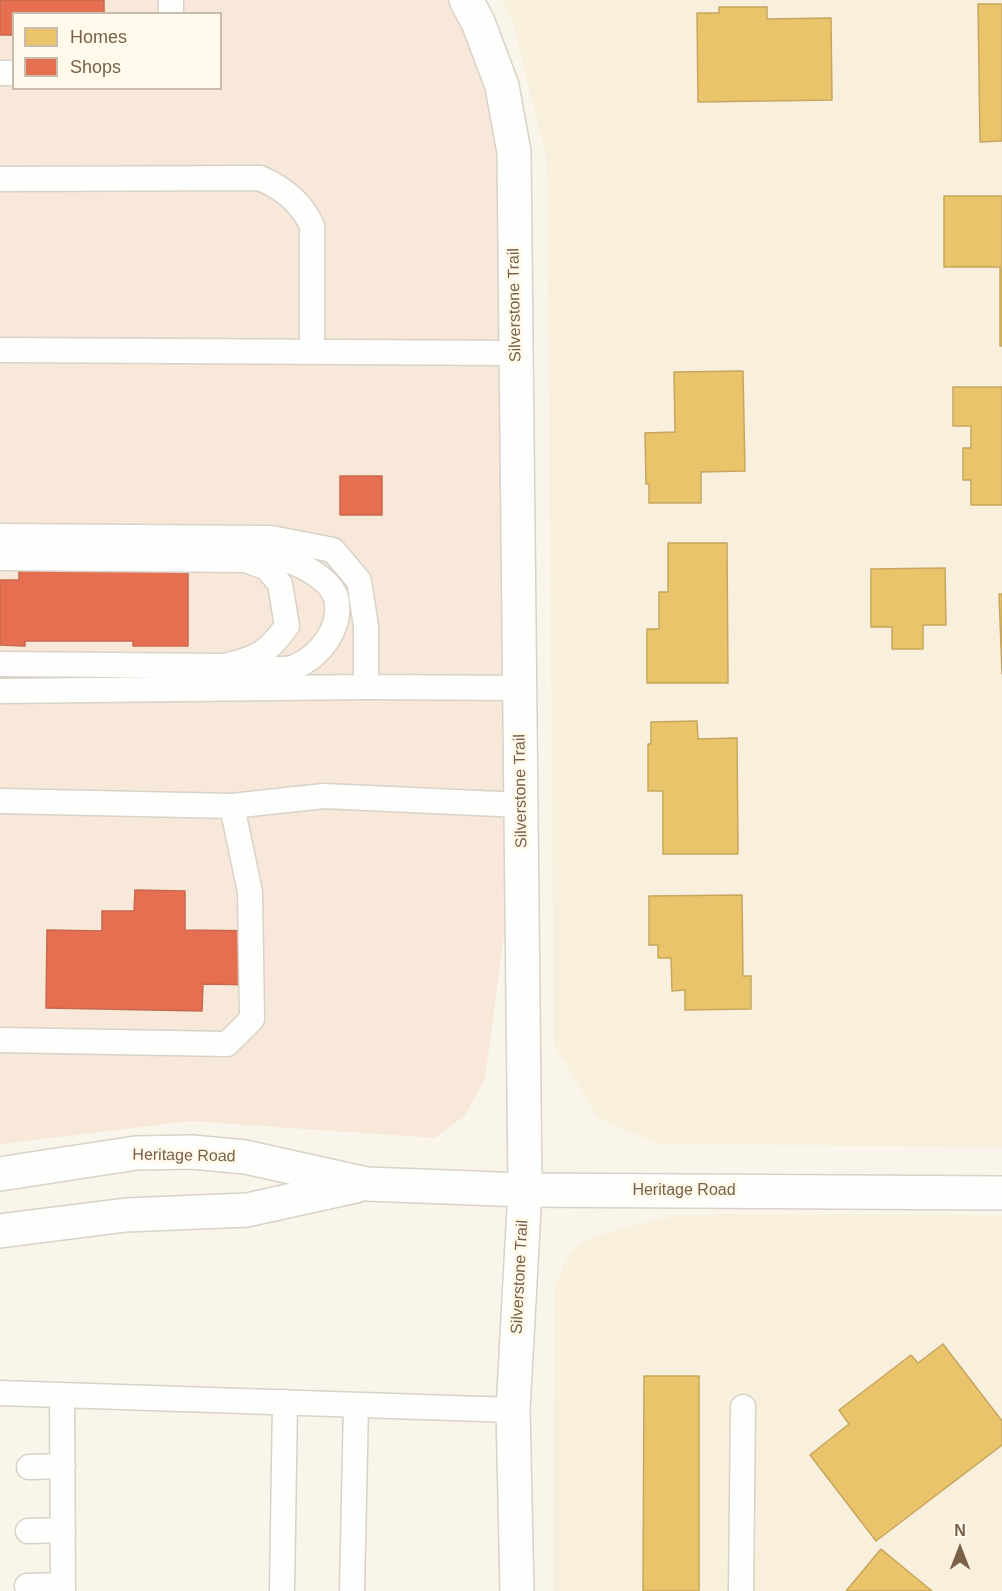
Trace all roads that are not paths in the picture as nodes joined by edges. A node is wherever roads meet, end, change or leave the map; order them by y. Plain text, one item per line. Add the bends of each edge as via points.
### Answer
1 (466, 0) edge
2 (0, 179) edge
3 (0, 351) edge
4 (312, 352) junction
5 (516, 353) junction
6 (0, 536) edge
7 (0, 558) edge
8 (246, 560) junction
9 (0, 664) edge
10 (225, 666) junction
11 (366, 687) junction
12 (519, 688) junction
13 (0, 691) edge
14 (0, 801) edge
15 (521, 805) junction
16 (232, 806) junction
17 (0, 1040) edge
18 (0, 1173) edge
19 (367, 1184) junction
20 (525, 1190) junction
21 (1002, 1193) edge
22 (0, 1231) edge
23 (0, 1393) edge
24 (62, 1395) junction
25 (285, 1402) junction
26 (356, 1405) junction
27 (744, 1407) dead end
28 (513, 1410) junction
29 (63, 1466) junction
30 (29, 1467) dead end
31 (63, 1530) junction
32 (28, 1531) dead end
33 (27, 1586) dead end
34 (63, 1588) edge
35 (282, 1591) edge
36 (352, 1591) edge
37 (517, 1591) edge
38 (741, 1591) edge

1 - 5 street, Silverstone Trail via 502,86 514,152
2 - 4 lane via 260,178 274,184 304,210 312,226
3 - 4 lane
4 - 5 lane
5 - 12 street, Silverstone Trail
6 - 11 lane via 271,538 333,550 358,581 366,626
7 - 8 lane
8 - 10 lane via 267,568 280,584 287,626 273,645 252,659
8 - 10 lane via 284,559 322,579 336,597 336,619 327,641 313,657 292,668
9 - 10 lane
11 - 12 lane
11 - 13 lane
12 - 15 street, Silverstone Trail
14 - 16 lane
15 - 16 lane via 324,795
15 - 20 street, Silverstone Trail
16 - 17 lane via 250,892 252,1019 227,1044
18 - 19 street, Heritage Road via 136,1153 192,1152 245,1156
19 - 20 street, Heritage Road
19 - 22 street, Heritage Road via 247,1210 126,1215
20 - 21 street, Heritage Road
20 - 28 street, Silverstone Trail
23 - 24 lane
24 - 25 lane
24 - 29 lane
25 - 26 lane
25 - 35 lane
26 - 28 lane
26 - 36 lane
27 - 38 lane
28 - 37 street, Silverstone Trail
29 - 30 lane
29 - 31 lane
31 - 32 lane
31 - 34 lane
33 - 34 lane

